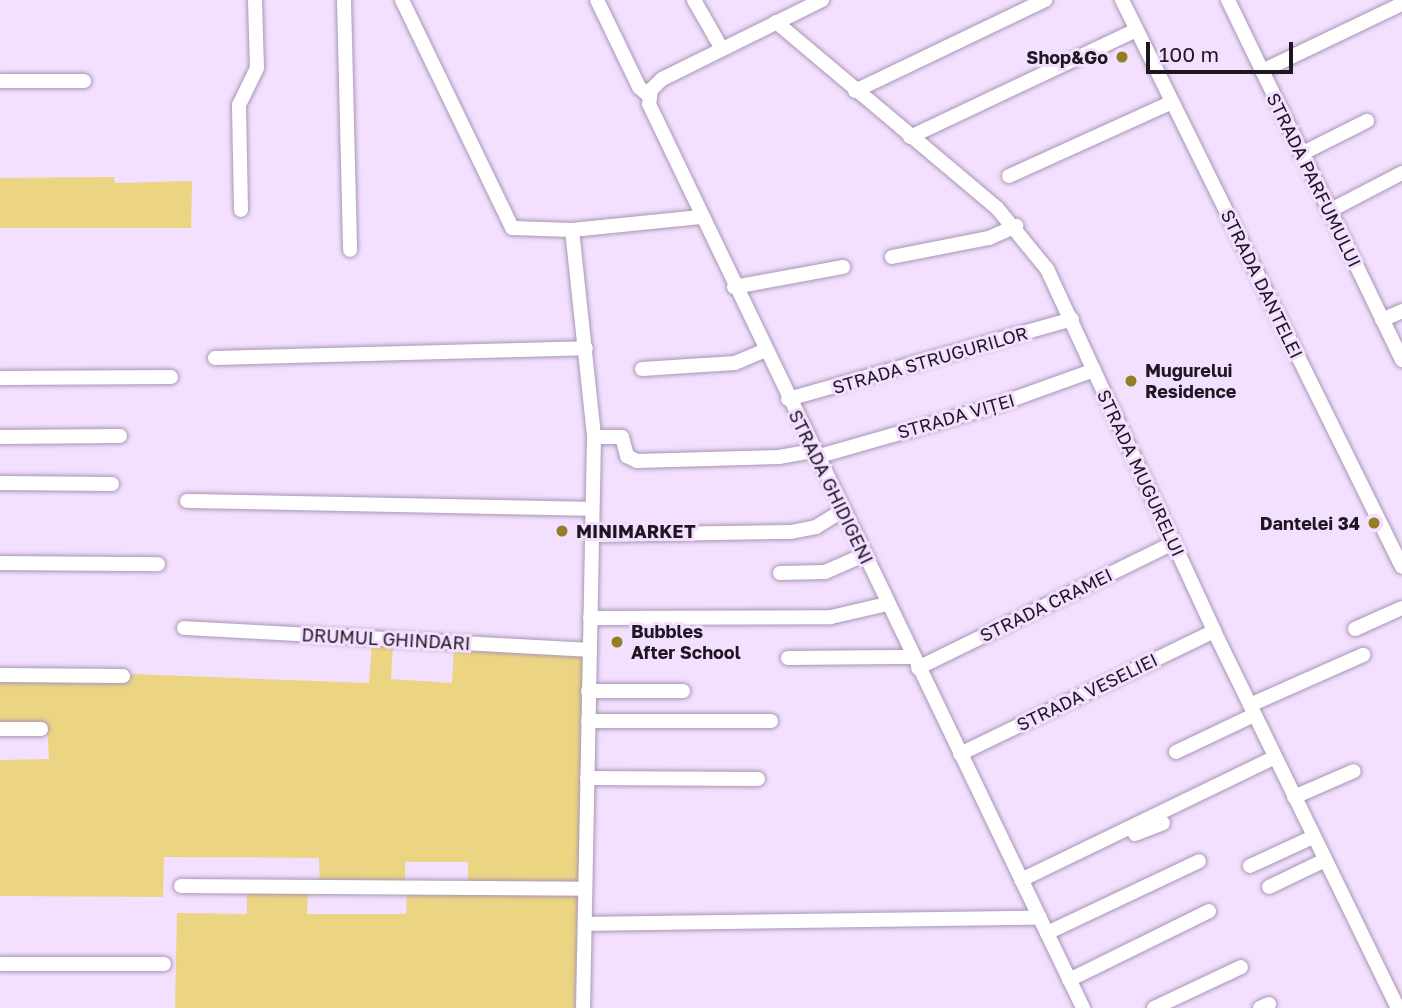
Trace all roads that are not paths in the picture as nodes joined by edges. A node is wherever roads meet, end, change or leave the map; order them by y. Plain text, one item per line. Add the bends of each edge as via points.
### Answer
1 (255, 0) edge
2 (344, 0) edge
3 (402, 0) edge
4 (597, 0) edge
5 (694, 0) edge
6 (822, 0) edge
7 (1045, 0) edge
8 (1122, 0) edge
9 (1228, 0) edge
10 (1402, 4) edge
11 (776, 22) junction
12 (1136, 30) junction
13 (722, 49) junction
14 (1262, 71) junction
15 (0, 81) edge
16 (84, 81) dead end
17 (855, 91) junction
18 (650, 97) junction
19 (1172, 102) junction
20 (1367, 121) dead end
21 (910, 137) junction
22 (1301, 154) junction
23 (1402, 173) edge
24 (1009, 176) dead end
25 (241, 210) dead end
26 (1329, 211) junction
27 (700, 217) junction
28 (1016, 226) junction
29 (572, 230) junction
30 (350, 250) dead end
31 (892, 257) dead end
32 (844, 267) dead end
33 (734, 287) junction
34 (1402, 311) edge
35 (1072, 319) junction
36 (1382, 320) junction
37 (586, 348) junction
38 (765, 350) junction
39 (215, 358) dead end
40 (1402, 360) edge
41 (642, 369) dead end
42 (1094, 370) junction
43 (171, 377) dead end
44 (0, 378) edge
45 (788, 399) junction
46 (120, 436) dead end
47 (0, 437) edge
48 (594, 437) junction
49 (815, 454) junction
50 (0, 483) edge
51 (111, 484) dead end
52 (187, 501) dead end
53 (592, 509) junction
54 (842, 511) junction
55 (592, 535) junction
56 (1173, 543) junction
57 (864, 555) junction
58 (0, 563) edge
59 (158, 564) dead end
60 (1402, 567) edge
61 (780, 573) dead end
62 (887, 604) junction
63 (1402, 608) edge
64 (590, 618) junction
65 (184, 628) dead end
66 (1355, 629) dead end
67 (1214, 631) junction
68 (589, 650) junction
69 (1363, 655) dead end
70 (789, 658) dead end
71 (916, 662) junction
72 (0, 675) edge
73 (123, 676) dead end
74 (589, 691) junction
75 (683, 691) dead end
76 (1252, 710) junction
77 (588, 721) junction
78 (771, 721) dead end
79 (0, 729) edge
80 (41, 729) dead end
81 (1176, 752) dead end
82 (960, 754) junction
83 (1275, 757) junction
84 (1354, 771) dead end
85 (587, 778) junction
86 (758, 779) dead end
87 (1294, 797) junction
88 (1163, 823) dead end
89 (1313, 837) junction
90 (1325, 860) junction
91 (1199, 861) dead end
92 (1250, 866) dead end
93 (1023, 883) junction
94 (181, 886) dead end
95 (1269, 887) dead end
96 (585, 889) junction
97 (1209, 911) dead end
98 (1040, 918) junction
99 (585, 924) junction
100 (1047, 933) junction
101 (0, 964) edge
102 (164, 964) dead end
103 (1241, 967) dead end
104 (1069, 980) junction
105 (1396, 1007) edge
106 (583, 1008) edge
107 (1083, 1008) edge
108 (1154, 1008) edge

1 - 25 street via 257,68 239,104
2 - 30 street
3 - 29 street via 512,228
4 - 18 street via 639,87
5 - 13 street
6 - 11 street
7 - 17 street
8 - 12 street, STRADA DANTELEI
9 - 14 street, STRADA PARFUMULUI
10 - 14 street
11 - 13 street
11 - 17 street, STRADA MUGURELUI
12 - 19 street, STRADA DANTELEI
12 - 21 street
13 - 18 street via 662,79
14 - 22 street, STRADA PARFUMULUI
15 - 16 street
17 - 21 street, STRADA MUGURELUI
18 - 27 street, STRADA GHIDIGENI via 651,114
19 - 24 street
19 - 60 street, STRADA DANTELEI
20 - 22 street
21 - 28 street, STRADA MUGURELUI
22 - 26 street, STRADA PARFUMULUI
23 - 26 street
26 - 36 street, STRADA PARFUMULUI
27 - 29 street
27 - 33 street, STRADA GHIDIGENI
28 - 31 street via 989,238
28 - 35 street, STRADA MUGURELUI via 1047,269
29 - 37 street
32 - 33 street
33 - 38 street, STRADA GHIDIGENI
34 - 36 street
35 - 42 street, STRADA MUGURELUI
35 - 45 street, STRADA STRUGURILOR
36 - 40 street, STRADA PARFUMULUI
37 - 39 street
37 - 48 street
38 - 41 street via 735,363
38 - 45 street, STRADA GHIDIGENI
42 - 49 street, STRADA VIȚEI via 997,405
42 - 56 street, STRADA MUGURELUI
43 - 44 street
45 - 49 street, STRADA GHIDIGENI
46 - 47 street
48 - 49 street via 622,437 627,456 637,461
48 - 53 street
49 - 54 street, STRADA GHIDIGENI
50 - 51 street
52 - 53 street
53 - 55 street
54 - 55 street via 801,531
54 - 57 street, STRADA GHIDIGENI
55 - 64 street
56 - 67 street, STRADA MUGURELUI
56 - 71 street, STRADA CRAMEI
57 - 61 street via 825,572
57 - 62 street, STRADA GHIDIGENI
58 - 59 street
62 - 64 street via 831,617
62 - 71 street, STRADA GHIDIGENI
63 - 66 street
64 - 68 street
65 - 68 street, DRUMUL GHINDARI
67 - 76 street, STRADA MUGURELUI
67 - 82 street, STRADA VESELIEI
68 - 74 street
69 - 76 street
70 - 71 street
71 - 82 street, STRADA GHIDIGENI
72 - 73 street
74 - 75 street
74 - 77 street
76 - 81 street
76 - 83 street, STRADA MUGURELUI
77 - 78 street
77 - 85 street
79 - 80 street
82 - 93 street, STRADA GHIDIGENI
83 - 87 street, STRADA MUGURELUI
83 - 93 street
84 - 87 street
85 - 86 street
85 - 96 street
87 - 89 street, STRADA MUGURELUI
88 - 93 street
89 - 90 street, STRADA MUGURELUI
89 - 92 street
90 - 95 street
90 - 105 street, STRADA MUGURELUI
91 - 100 street
93 - 98 street, STRADA GHIDIGENI
94 - 96 street
96 - 99 street
97 - 104 street
98 - 99 street
98 - 100 street, STRADA GHIDIGENI
99 - 106 street
100 - 104 street, STRADA GHIDIGENI
101 - 102 street
103 - 108 street
104 - 107 street, STRADA GHIDIGENI

